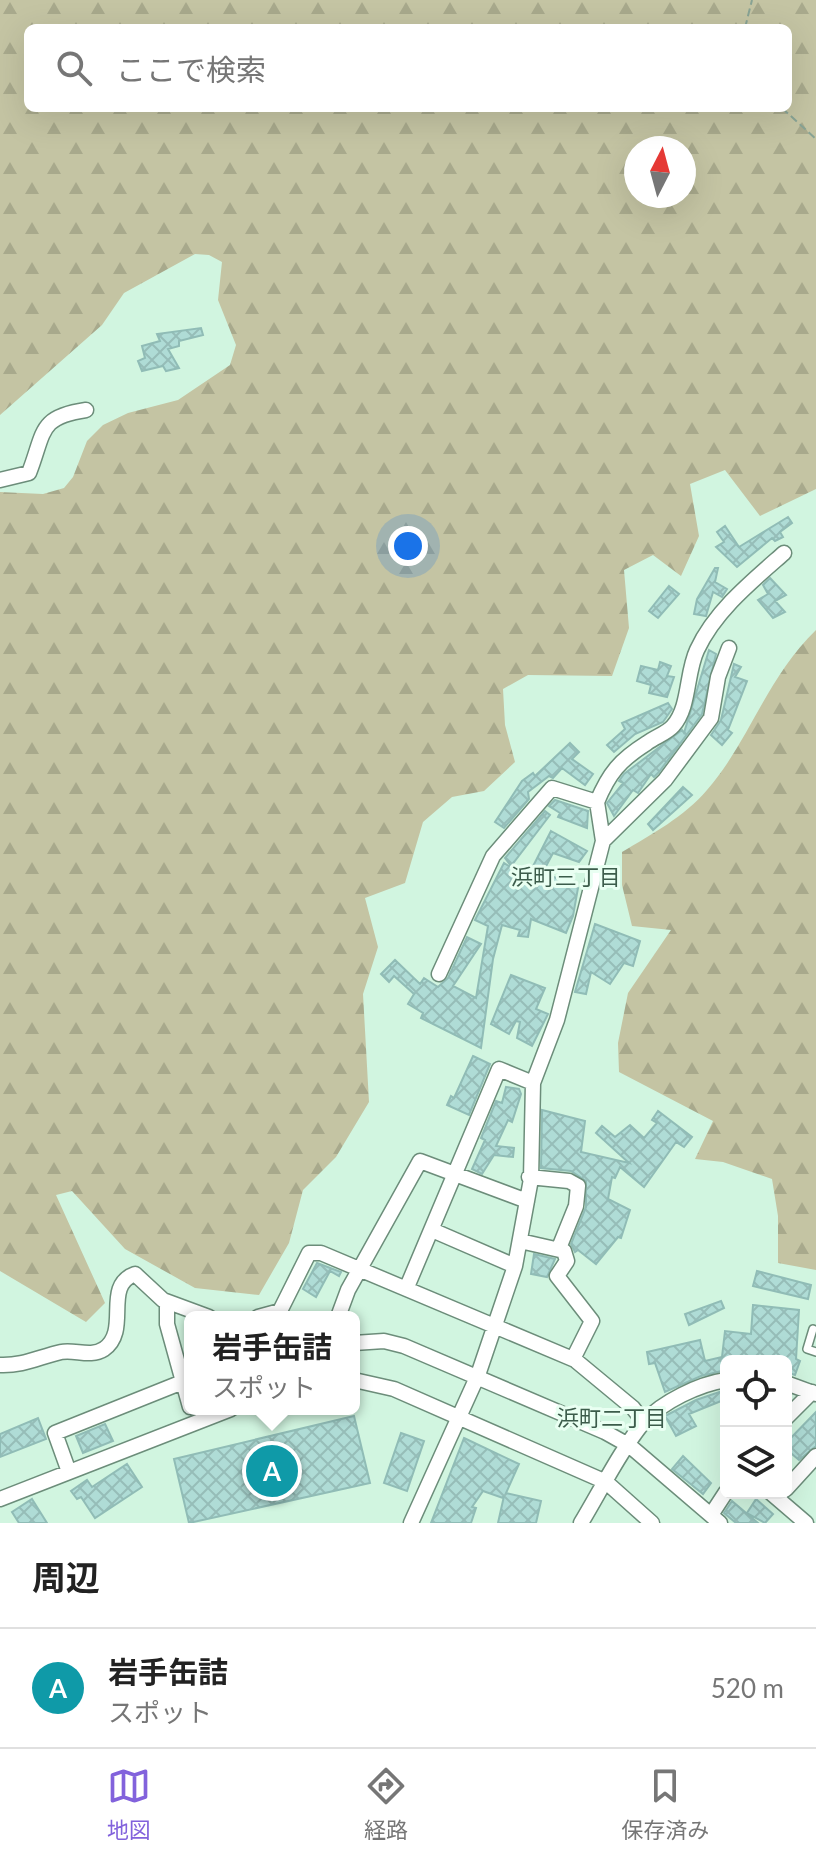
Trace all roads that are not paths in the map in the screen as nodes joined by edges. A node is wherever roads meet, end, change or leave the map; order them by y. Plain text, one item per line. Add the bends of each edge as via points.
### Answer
1 (86, 410) dead end
2 (0, 480) edge
3 (784, 553) dead end
4 (729, 648) dead end
5 (597, 802) junction
6 (603, 841) junction
7 (439, 974) dead end
8 (533, 1083) junction
9 (456, 1174) junction
10 (529, 1177) junction
11 (527, 1201) junction
12 (432, 1230) junction
13 (520, 1241) junction
14 (559, 1248) junction
15 (515, 1266) junction
16 (361, 1269) junction
17 (407, 1287) junction
18 (167, 1302) junction
19 (192, 1311) edge
20 (280, 1311) edge
21 (340, 1311) edge
22 (497, 1326) junction
23 (813, 1329) dead end
24 (360, 1343) edge
25 (816, 1352) edge
26 (573, 1359) junction
27 (0, 1365) edge
28 (184, 1374) edge
29 (478, 1375) junction
30 (184, 1381) edge
31 (360, 1381) edge
32 (720, 1381) edge
33 (792, 1385) edge
34 (814, 1393) edge
35 (792, 1413) edge
36 (188, 1415) edge
37 (460, 1417) junction
38 (644, 1422) junction
39 (630, 1446) junction
40 (816, 1456) edge
41 (69, 1472) junction
42 (792, 1480) edge
43 (606, 1482) junction
44 (0, 1499) edge
45 (723, 1499) edge
46 (784, 1499) edge
47 (716, 1519) edge
48 (411, 1523) edge
49 (581, 1523) edge
50 (652, 1523) edge
51 (806, 1523) edge

1 - 2 street via 49,420 29,473
3 - 5 street via 728,605 698,647 673,727 608,774
4 - 6 street via 711,718 665,780
5 - 6 street
5 - 7 street via 552,788 493,856
6 - 8 street via 557,1020
8 - 9 street via 499,1069
8 - 10 street
9 - 11 street
9 - 12 street
9 - 16 street via 420,1161
10 - 11 street
10 - 14 street via 578,1186
11 - 13 street
12 - 15 street
12 - 17 street
13 - 14 street
13 - 15 street
14 - 26 street via 567,1261 557,1276 592,1321
15 - 22 street
16 - 17 street
16 - 20 street via 309,1253
16 - 21 street
17 - 22 street
18 - 19 street
18 - 27 street via 135,1274 118,1287 114,1337 103,1349 89,1354 64,1351 19,1366
18 - 28 street via 167,1324
22 - 26 street
22 - 29 street
23 - 25 lane via 807,1349
24 - 29 street via 404,1346
26 - 38 street
29 - 37 street
29 - 39 street
30 - 41 street via 55,1433
31 - 37 street via 384,1385
32 - 38 street via 674,1400
33 - 34 street
34 - 35 street
36 - 41 street
37 - 43 street
37 - 48 street
38 - 39 street
39 - 43 street
39 - 47 street
40 - 42 street
41 - 44 street
43 - 49 street
43 - 50 street
45 - 47 street
46 - 51 street

